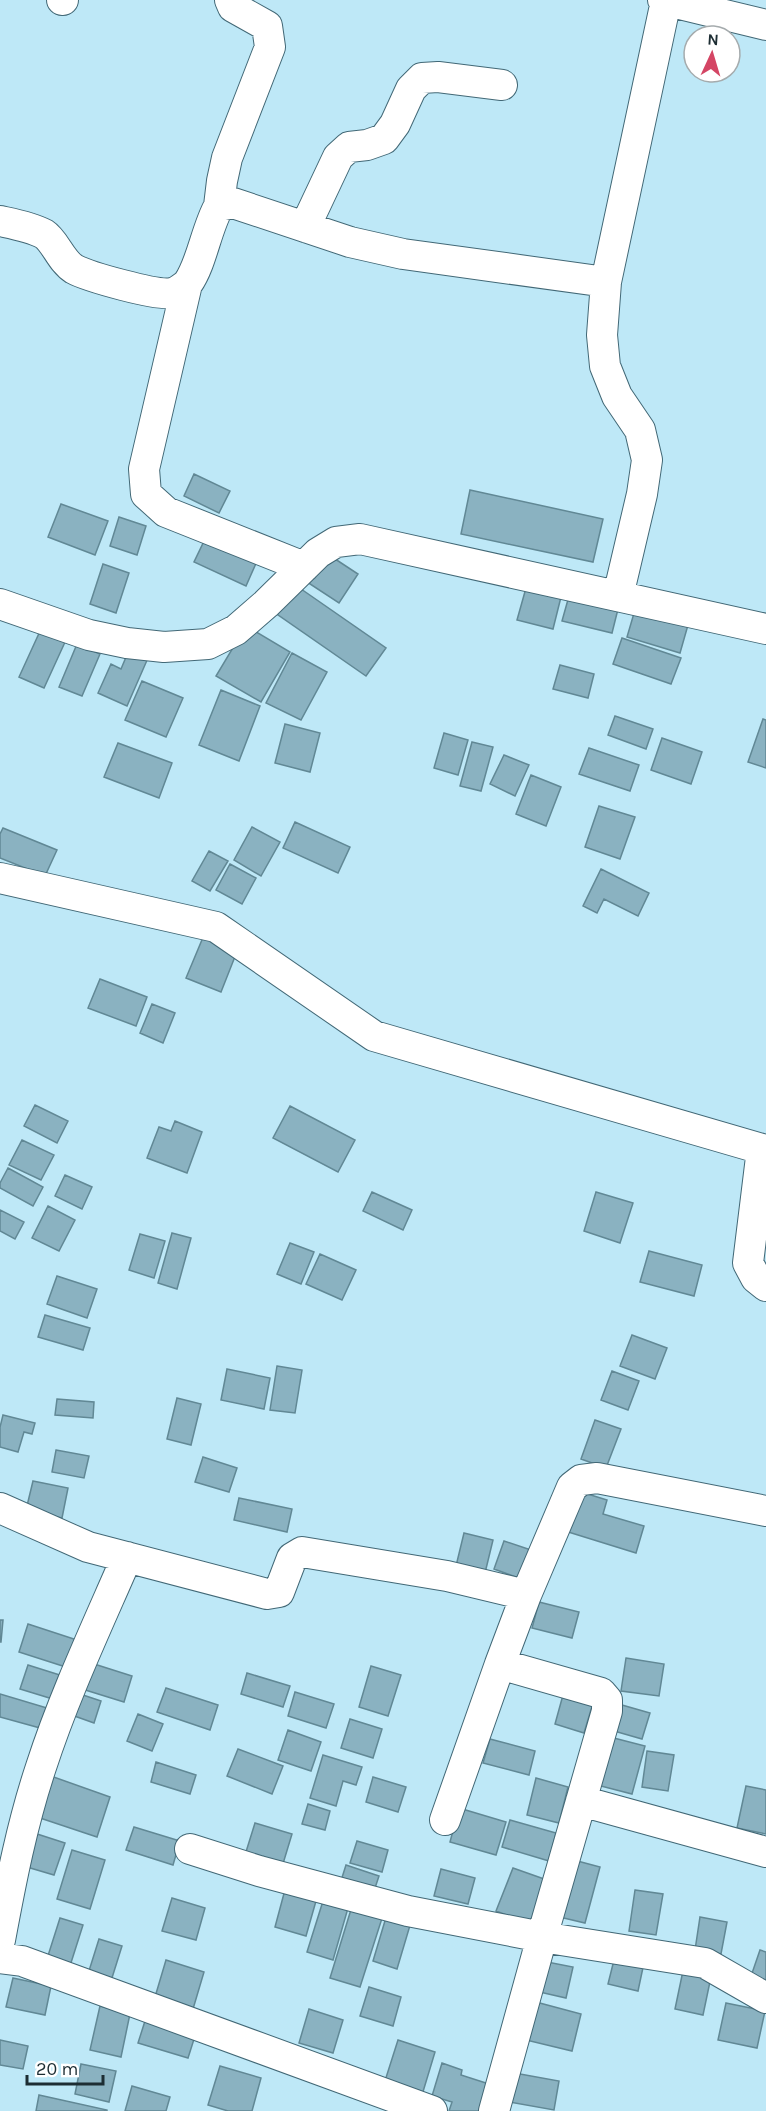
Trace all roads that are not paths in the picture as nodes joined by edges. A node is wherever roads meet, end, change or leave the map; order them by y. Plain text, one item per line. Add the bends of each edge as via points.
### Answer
1 (230, 0) edge
2 (665, 0) edge
3 (766, 25) edge
4 (502, 85) dead end
5 (219, 206) junction
6 (0, 220) edge
7 (305, 227) junction
8 (606, 282) junction
9 (187, 284) junction
10 (304, 567) junction
11 (618, 596) junction
12 (0, 604) edge
13 (766, 629) edge
14 (0, 878) edge
15 (764, 1144) edge
16 (766, 1286) edge
17 (0, 1508) edge
18 (766, 1511) edge
19 (127, 1557) junction
20 (526, 1595) junction
21 (500, 1664) junction
22 (581, 1801) junction
23 (445, 1820) dead end
24 (190, 1849) dead end
25 (766, 1852) edge
26 (542, 1937) junction
27 (0, 1940) edge
28 (0, 1958) edge
29 (766, 1998) edge
30 (432, 2111) edge
31 (494, 2111) edge

1 - 5 street via 233,7 267,26 270,46 227,158
2 - 3 street
2 - 8 street
4 - 7 street via 422,78 411,89 384,139 349,147 338,158
5 - 7 street via 232,203
5 - 9 street
6 - 9 street via 46,235 73,268 90,275 153,292 173,293
7 - 8 street via 402,255
8 - 11 street via 602,335 605,366 617,396 640,430 647,460
9 - 10 street via 144,469 146,494 166,512
10 - 11 street via 336,542 360,539
10 - 12 street via 236,630 208,644 164,647 127,643
11 - 13 street
14 - 15 street via 216,927 374,1036
15 - 16 street via 748,1263
17 - 19 street via 88,1547
18 - 20 street via 597,1478 582,1480 572,1487
19 - 20 street via 267,1594 279,1592 292,1558 302,1552 447,1576
19 - 27 street via 41,1766 16,1851
20 - 21 street
21 - 22 street via 601,1693 607,1700
21 - 23 street
22 - 25 street
22 - 26 street
24 - 26 street via 408,1911
26 - 29 street via 705,1964
26 - 31 street
28 - 30 street via 22,1961

